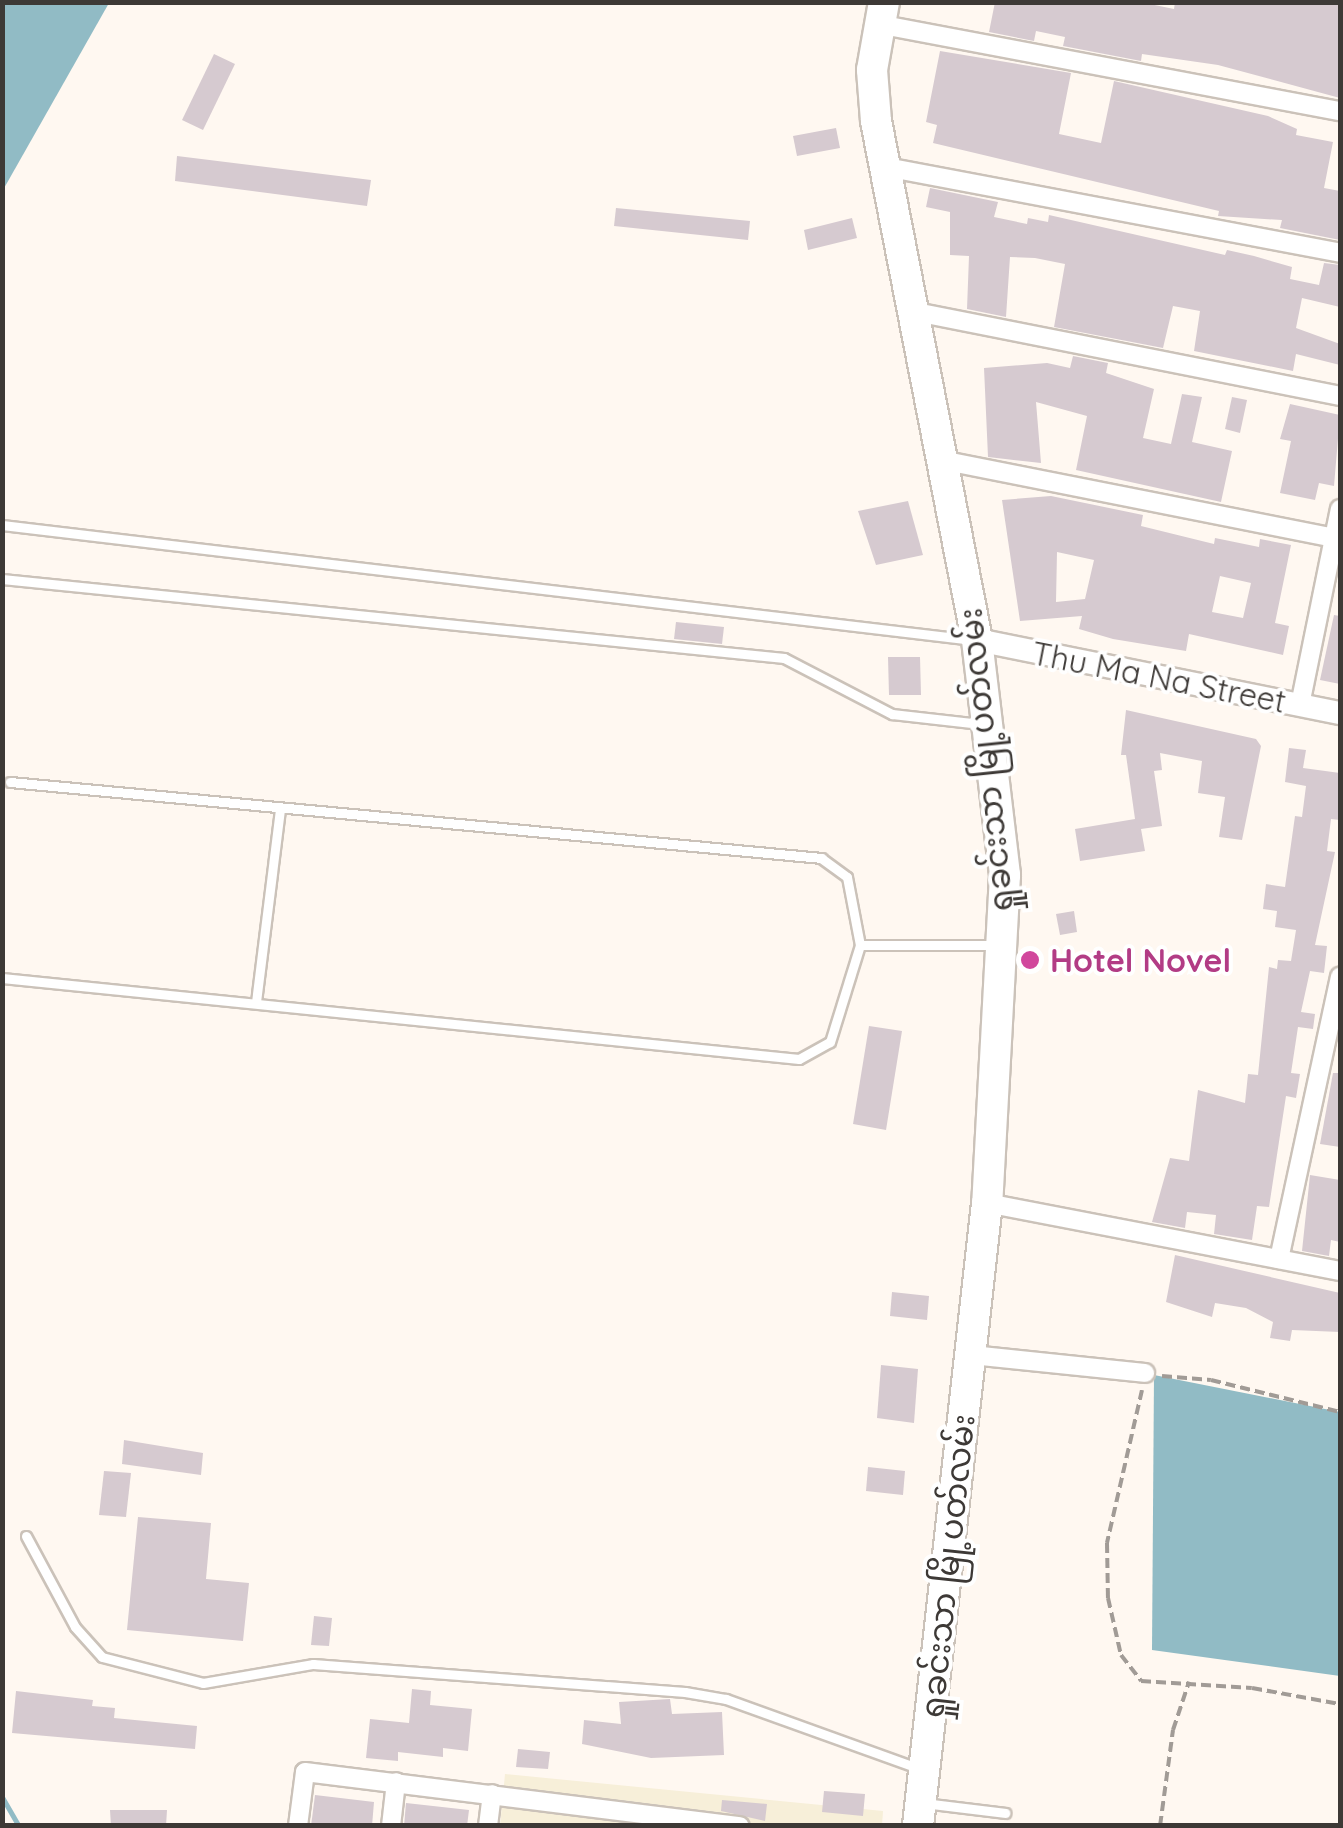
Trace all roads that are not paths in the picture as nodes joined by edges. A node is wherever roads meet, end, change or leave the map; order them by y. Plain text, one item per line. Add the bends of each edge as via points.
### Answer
1 (881, 13) edge
2 (1340, 111) edge
3 (886, 167) junction
4 (1340, 253) edge
5 (916, 312) junction
6 (1340, 396) edge
7 (941, 460) junction
8 (1340, 509) edge
9 (2, 525) edge
10 (1338, 538) edge
11 (2, 578) edge
12 (977, 640) junction
13 (1300, 705) junction
14 (1340, 713) edge
15 (988, 725) junction
16 (10, 782) dead end
17 (280, 809) junction
18 (860, 945) junction
19 (1005, 945) junction
20 (1340, 977) edge
21 (2, 978) edge
22 (256, 1002) junction
23 (987, 1203) junction
24 (1278, 1259) junction
25 (1340, 1271) edge
26 (971, 1355) junction
27 (1145, 1372) road end
28 (26, 1536) dead end
29 (925, 1771) junction
30 (396, 1782) junction
31 (492, 1794) junction
32 (1005, 1813) dead end
33 (919, 1814) edge
34 (298, 1826) edge
35 (391, 1826) edge
36 (488, 1826) edge
37 (740, 1826) edge

1 - 2 street
1 - 3 main road, ရှုခင်းသာ မြို့ပတ်လမ်း via 872,70
3 - 4 street
3 - 5 main road, ရှုခင်းသာ မြို့ပတ်လမ်း
5 - 6 street
5 - 7 main road, ရှုခင်းသာ မြို့ပတ်လမ်း
7 - 10 street
7 - 12 main road, ရှုခင်းသာ မြို့ပတ်လမ်း
8 - 10 street
9 - 12 lane
10 - 13 street
11 - 15 lane via 784,658 892,714
12 - 13 street, Thu Ma Na Street
12 - 15 main road, ရှုခင်းသာ မြို့ပတ်လမ်း
13 - 14 street, Thu Ma Na Street
15 - 19 main road, ရှုခင်းသာ မြို့ပတ်လမ်း via 1005,875
16 - 17 lane
17 - 18 lane via 821,858 847,877
17 - 22 lane
18 - 19 lane
18 - 22 lane via 830,1042 799,1060
19 - 23 main road, ရှုခင်းသာ မြို့ပတ်လမ်း
20 - 24 street
21 - 22 lane
23 - 24 street
23 - 26 main road, ရှုခင်းသာ မြို့ပတ်လမ်း
24 - 25 street
26 - 27 street
26 - 29 main road, ရှုခင်းသာ မြို့ပတ်လမ်း
28 - 29 lane via 75,1627 102,1657 203,1682 313,1664 684,1692 726,1699
29 - 33 main road, ရှုခင်းသာ မြို့ပတ်လမ်း
30 - 31 street
30 - 34 street via 305,1772
30 - 35 street
31 - 36 street
31 - 37 street
32 - 33 lane

